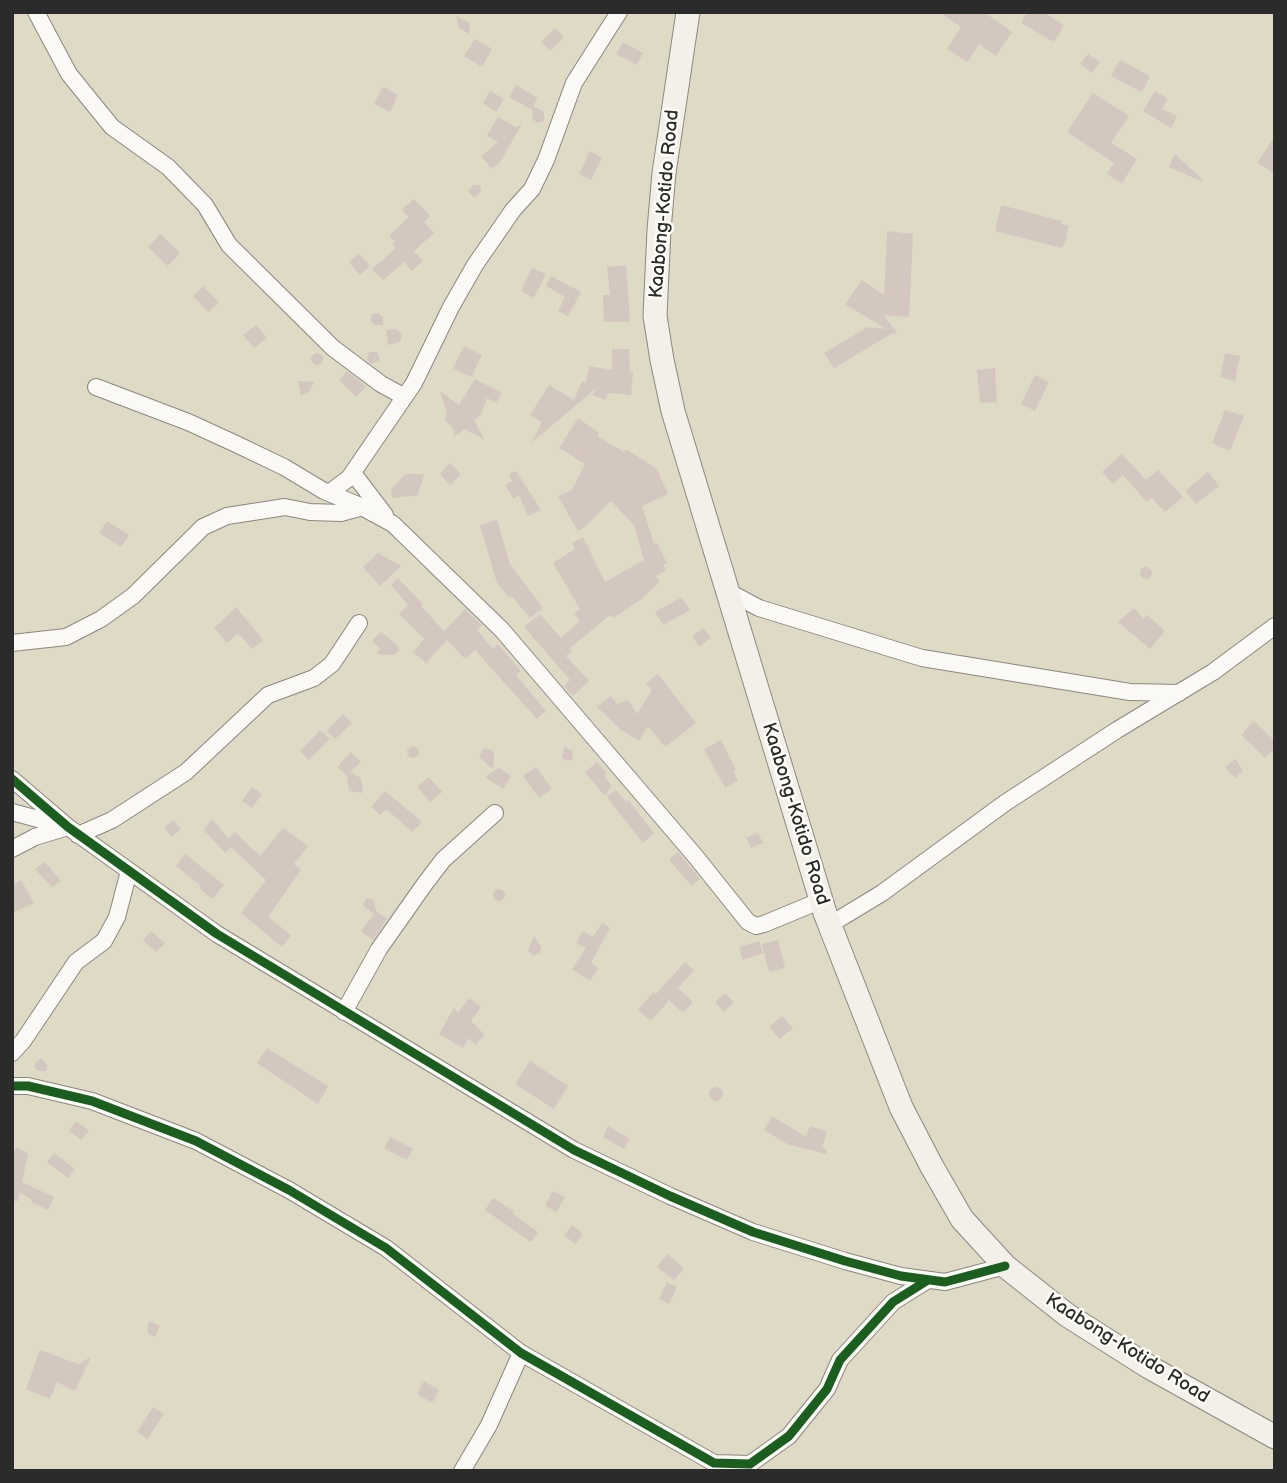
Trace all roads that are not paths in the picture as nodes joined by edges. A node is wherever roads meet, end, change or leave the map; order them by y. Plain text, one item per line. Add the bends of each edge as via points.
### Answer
1 (36, 12) edge
2 (619, 12) edge
3 (686, 13) edge
4 (96, 387) dead end
5 (403, 396) junction
6 (352, 473) junction
7 (328, 493) junction
8 (363, 507) junction
9 (393, 524) junction
10 (729, 592) junction
11 (359, 623) dead end
12 (1275, 626) edge
13 (12, 643) edge
14 (1179, 693) junction
15 (12, 779) edge
16 (12, 812) edge
17 (495, 813) dead end
18 (73, 831) junction
19 (12, 849) edge
20 (128, 871) junction
21 (822, 900) junction
22 (831, 925) junction
23 (344, 1012) junction
24 (12, 1053) edge
25 (12, 1086) edge
26 (1005, 1266) junction
27 (928, 1280) junction
28 (521, 1353) junction
29 (1275, 1437) edge
30 (462, 1471) edge

1 - 5 street via 69,74 112,127 168,167 205,205 229,244 333,348
2 - 5 street via 574,83 532,189 475,265
3 - 10 main road, Kaabong-Kotido Road via 661,207 655,316 673,411
4 - 7 street via 188,422
5 - 6 street
6 - 7 street
6 - 9 street
7 - 8 street
8 - 9 street
8 - 13 street via 341,513 285,507 227,516 203,527 102,620 66,638
9 - 21 street via 502,630 748,922 764,924
10 - 14 street via 759,608 922,658 1130,692
10 - 21 main road, Kaabong-Kotido Road
11 - 18 street via 332,664 314,678 268,695 186,772 112,820
12 - 14 street
14 - 22 street via 1004,803
15 - 18 street
16 - 18 street
17 - 23 street via 443,860 424,885 379,949
18 - 19 street via 35,837
18 - 20 street
20 - 23 street via 217,934
20 - 24 street via 117,917 104,941 76,962
21 - 22 main road, Kaabong-Kotido Road
22 - 26 main road, Kaabong-Kotido Road via 901,1107 930,1165 962,1219
23 - 27 street via 574,1150 670,1196 753,1232 845,1261
25 - 28 street via 92,1101 207,1147 289,1190 386,1248
26 - 27 street via 945,1282
26 - 29 main road, Kaabong-Kotido Road via 1067,1315 1149,1367
27 - 28 street via 893,1302 839,1360 827,1390 789,1436 750,1464 714,1463
28 - 30 street via 489,1425

